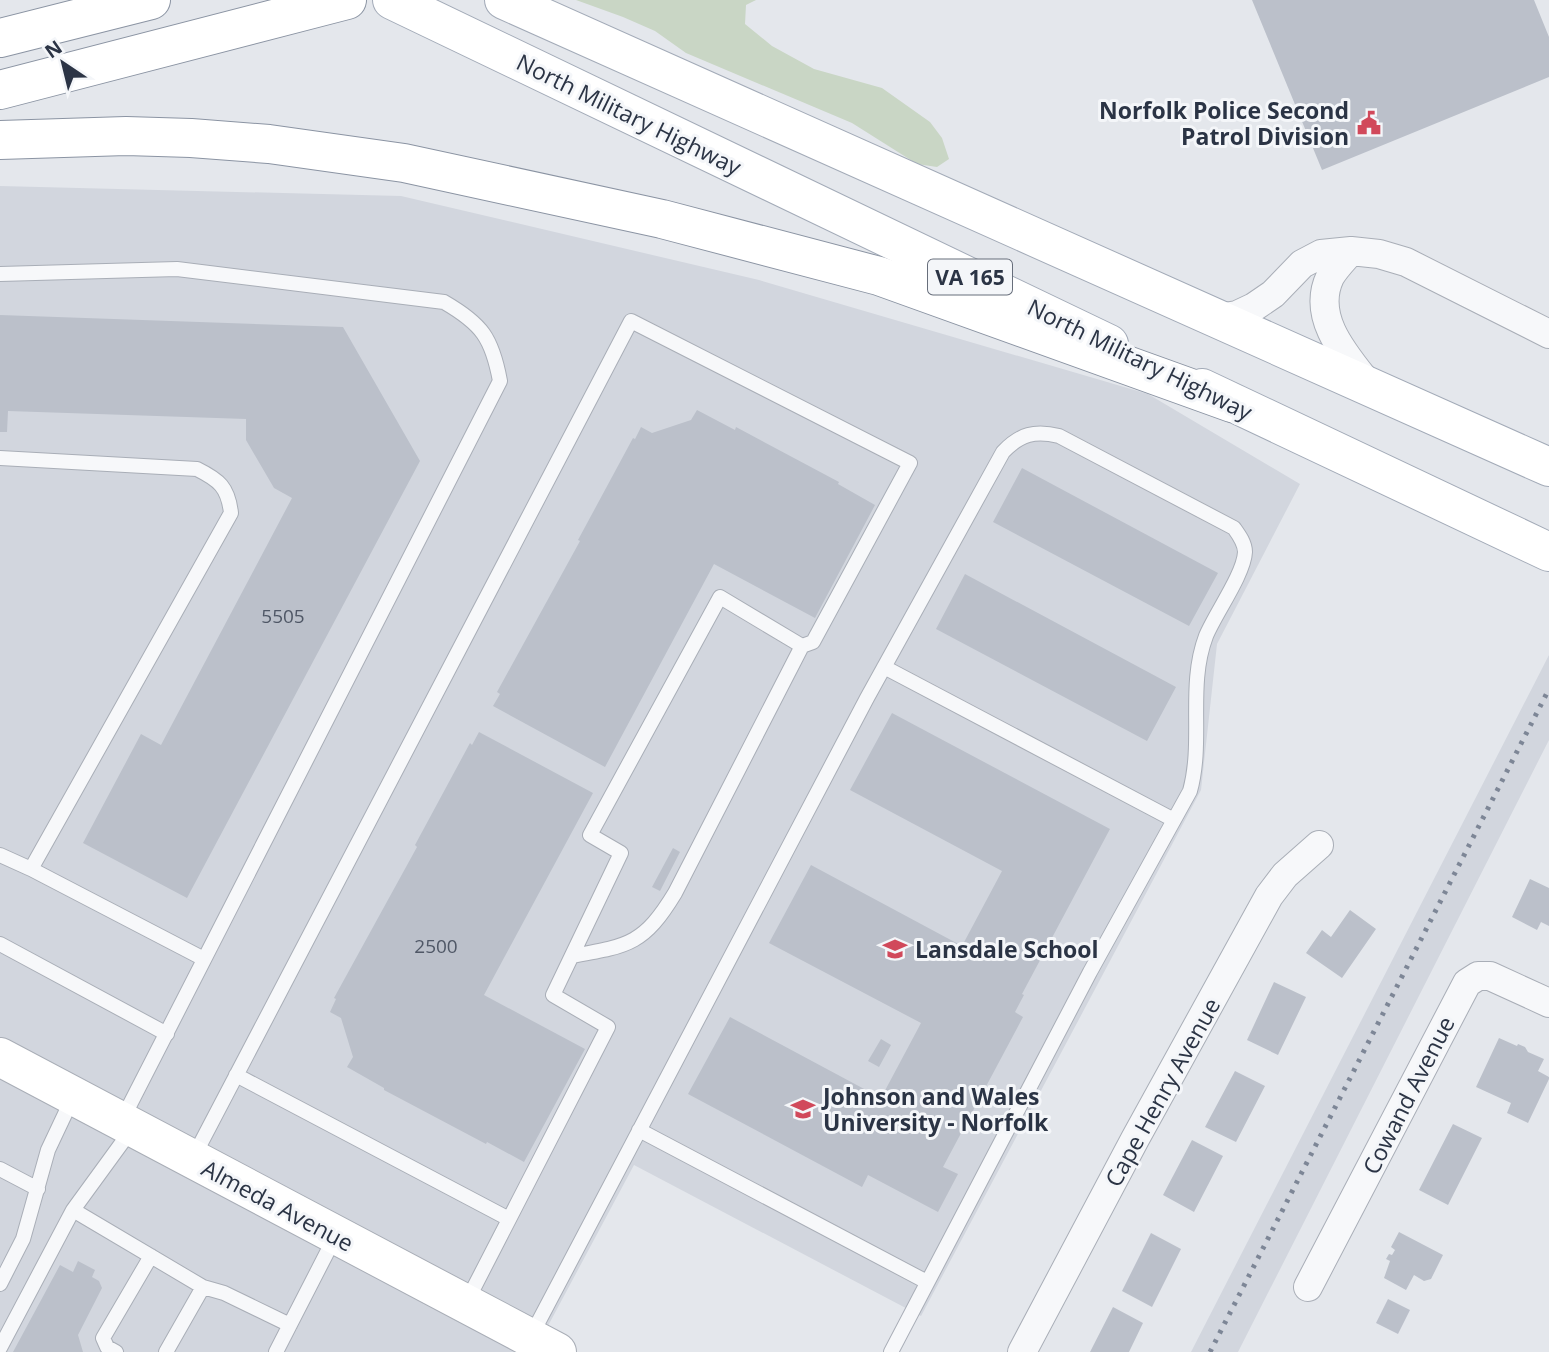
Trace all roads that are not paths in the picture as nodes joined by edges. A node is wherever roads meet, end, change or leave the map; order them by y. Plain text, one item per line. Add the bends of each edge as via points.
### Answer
1 (151, 0) edge
2 (347, 0) edge
3 (392, 0) edge
4 (504, 0) edge
5 (0, 38) edge
6 (0, 90) edge
7 (0, 139) edge
8 (1351, 251) junction
9 (0, 274) edge
10 (1218, 318) junction
11 (1549, 334) edge
12 (1370, 386) junction
13 (1232, 403) junction
14 (0, 458) edge
15 (1549, 467) edge
16 (1549, 552) edge
17 (802, 646) junction
18 (884, 667) junction
19 (1174, 820) junction
20 (1319, 845) dead end
21 (0, 855) edge
22 (31, 869) junction
23 (0, 944) edge
24 (572, 956) junction
25 (204, 959) junction
26 (1549, 1003) edge
27 (167, 1034) junction
28 (0, 1057) edge
29 (236, 1075) junction
30 (73, 1096) junction
31 (127, 1125) junction
32 (639, 1130) junction
33 (192, 1159) junction
34 (0, 1169) edge
35 (38, 1189) junction
36 (73, 1210) junction
37 (509, 1219) junction
38 (336, 1235) junction
39 (151, 1256) junction
40 (927, 1282) junction
41 (0, 1284) edge
42 (202, 1287) junction
43 (1308, 1287) dead end
44 (466, 1304) junction
45 (290, 1325) junction
46 (543, 1345) edge
47 (0, 1348) edge
48 (116, 1352) edge
49 (166, 1352) edge
50 (276, 1352) edge
51 (891, 1352) edge
52 (1022, 1352) edge

1 - 5 main road
2 - 6 main road
3 - 13 main road, North Military Highway / VA 165
4 - 10 main road, VA 165
7 - 13 main road via 191,138 404,163 662,219 879,276
8 - 10 street via 1321,254 1302,264 1254,307
8 - 11 street via 1406,262
8 - 12 street via 1330,276 1324,313 1345,353
9 - 25 lane via 177,269 444,302 471,318 494,350 500,381
10 - 12 main road, VA 165
12 - 15 main road, VA 165
13 - 16 main road, North Military Highway / VA 165
14 - 22 lane via 197,468 217,480 229,497 231,513
17 - 24 lane via 659,919 640,938
17 - 24 lane via 720,597 590,835 621,853
17 - 29 lane via 813,642 910,463 631,321
18 - 19 lane
18 - 19 lane via 1003,452 1028,433 1059,436 1234,528 1245,552 1206,635 1198,663 1196,770
18 - 32 lane
19 - 40 lane
20 - 52 street, Cape Henry Avenue via 1284,875 1269,896
21 - 22 lane
22 - 25 lane
23 - 27 lane
24 - 37 lane via 553,995 608,1027
25 - 27 lane
26 - 43 street, Cowand Avenue via 1490,976 1467,983
27 - 31 lane
28 - 30 main road, Almeda Avenue
29 - 33 lane
29 - 37 lane
30 - 31 main road, Almeda Avenue
30 - 35 lane via 48,1150
31 - 33 main road, Almeda Avenue
31 - 36 lane
32 - 40 lane
32 - 46 lane
33 - 38 main road, Almeda Avenue
34 - 35 lane
35 - 41 lane via 23,1239
36 - 39 lane
36 - 47 lane
37 - 44 lane
38 - 44 main road, Almeda Avenue
38 - 45 lane
39 - 42 lane
39 - 48 lane via 103,1338
40 - 51 lane
42 - 45 lane
42 - 49 lane
44 - 46 main road, Almeda Avenue
45 - 50 lane

